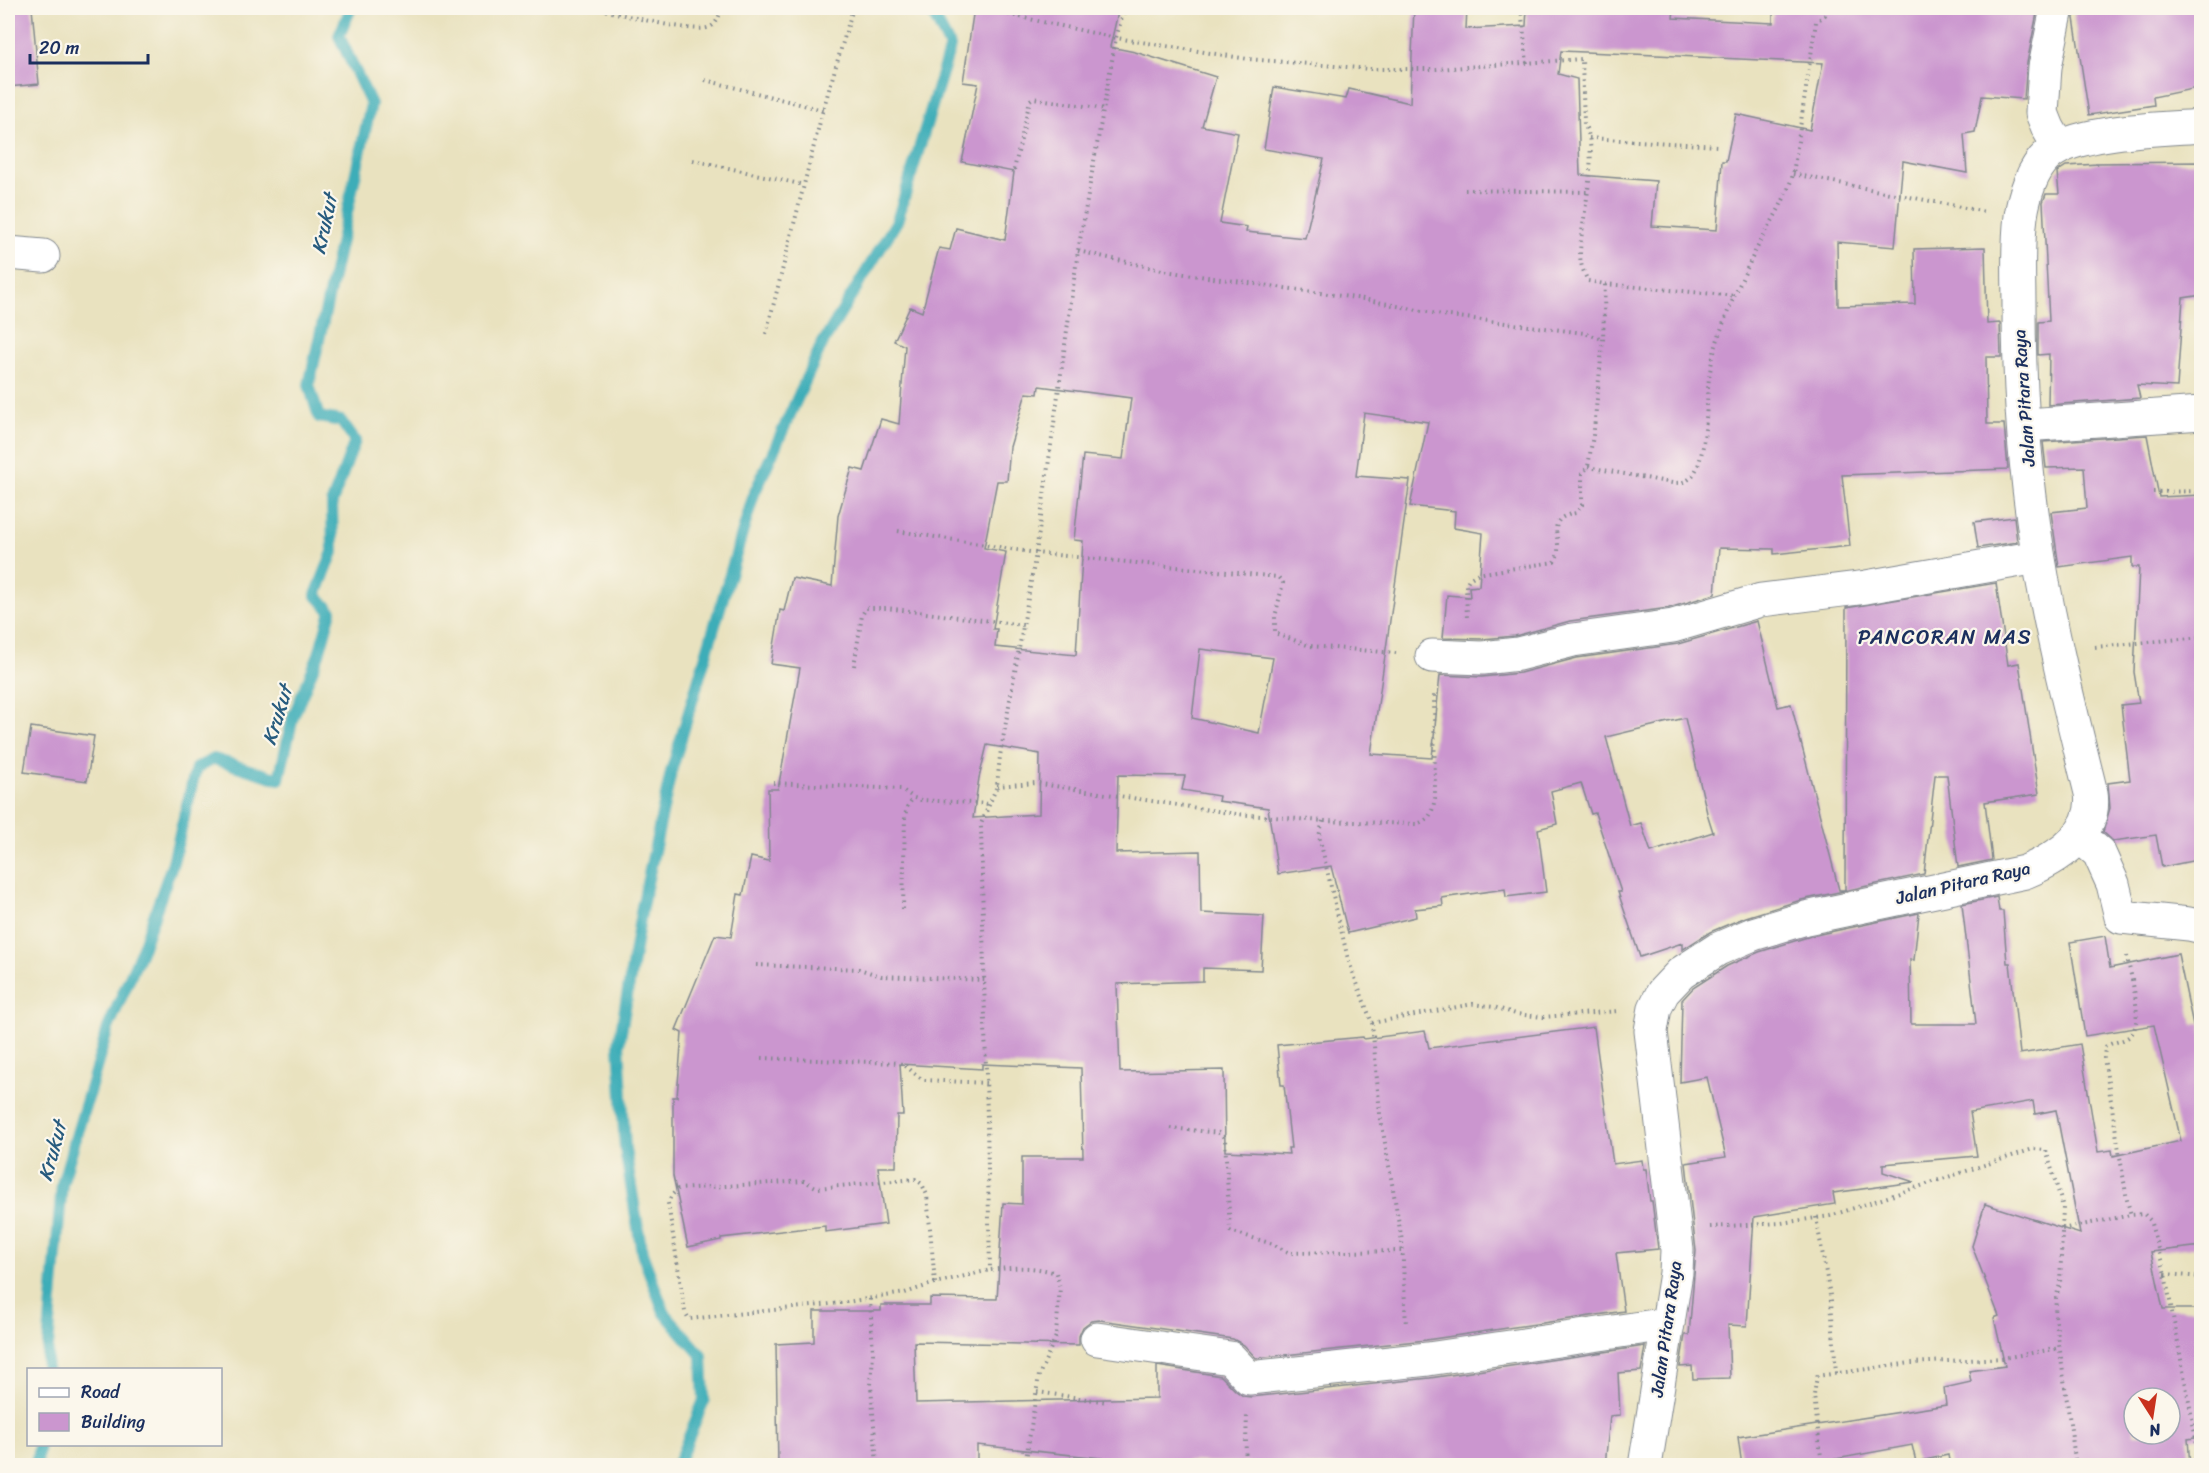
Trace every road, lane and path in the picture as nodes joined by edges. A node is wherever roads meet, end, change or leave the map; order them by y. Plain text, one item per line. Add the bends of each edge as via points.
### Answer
1 (594, 8) edge
2 (722, 8) edge
3 (853, 8) edge
4 (979, 8) edge
5 (1125, 8) edge
6 (1521, 8) edge
7 (1826, 8) edge
8 (2057, 8) edge
9 (1116, 38) junction
10 (1527, 63) junction
11 (705, 80) dead end
12 (1104, 109) junction
13 (823, 110) junction
14 (2202, 126) edge
15 (1589, 138) junction
16 (1717, 146) dead end
17 (2059, 147) junction
18 (693, 160) dead end
19 (1014, 170) dead end
20 (1793, 174) junction
21 (804, 185) junction
22 (1465, 190) dead end
23 (1588, 192) junction
24 (2021, 216) junction
25 (1078, 251) junction
26 (8, 253) edge
27 (43, 256) dead end
28 (1605, 284) junction
29 (1736, 296) junction
30 (766, 334) dead end
31 (1603, 339) junction
32 (2202, 413) edge
33 (2024, 425) junction
34 (1588, 467) junction
35 (2202, 491) edge
36 (2153, 492) dead end
37 (898, 531) dead end
38 (1036, 553) junction
39 (2038, 557) junction
40 (1023, 625) junction
41 (2202, 637) edge
42 (2057, 650) junction
43 (1432, 656) junction
44 (1469, 657) junction
45 (854, 666) dead end
46 (773, 783) dead end
47 (997, 786) junction
48 (913, 798) junction
49 (990, 804) junction
50 (1323, 821) junction
51 (2079, 836) junction
52 (903, 909) dead end
53 (2121, 917) junction
54 (2202, 927) edge
55 (756, 964) dead end
56 (985, 980) junction
57 (1654, 1008) junction
58 (1372, 1023) junction
59 (762, 1059) dead end
60 (987, 1083) junction
61 (1170, 1128) dead end
62 (2131, 1215) junction
63 (1816, 1218) junction
64 (1676, 1228) junction
65 (2062, 1229) junction
66 (1402, 1251) junction
67 (990, 1270) junction
68 (2165, 1274) junction
69 (2202, 1277) edge
70 (935, 1283) junction
71 (870, 1299) junction
72 (1668, 1324) junction
73 (1056, 1334) junction
74 (1097, 1340) joint
75 (2060, 1348) junction
76 (1408, 1361) junction
77 (1836, 1373) junction
78 (1249, 1378) junction
79 (1037, 1392) junction
80 (1108, 1402) dead end
81 (1025, 1465) edge
82 (1130, 1465) edge
83 (877, 1466) edge
84 (1050, 1466) edge
85 (1116, 1466) edge
86 (1245, 1466) edge
87 (1645, 1466) edge
88 (1822, 1466) edge
89 (2076, 1466) edge
90 (2201, 1466) edge

1 - 2 path via 693,29 710,27 718,20
3 - 13 path
4 - 9 path
5 - 9 path
6 - 10 path
7 - 20 path via 1825,15 1816,22
8 - 17 main road via 2045,67 2042,113
9 - 10 path via 1248,59 1371,69
9 - 12 path
10 - 15 path via 1582,59 1584,125
11 - 13 path
12 - 19 path via 1030,100
12 - 25 path
13 - 21 path
14 - 17 main road, Jalan Pitara Raya via 2142,130 2077,140
15 - 16 path
15 - 23 path
17 - 24 main road, Jalan Pitara Raya via 2037,169
18 - 21 path
20 - 24 path
20 - 29 path via 1786,197
21 - 30 path
22 - 23 path
23 - 28 path via 1580,254 1588,281
24 - 33 main road, Jalan Pitara Raya via 2019,351
25 - 31 path via 1171,272 1584,333
25 - 38 path
26 - 27 main road
28 - 29 path
28 - 31 path
29 - 34 path via 1710,372 1706,429 1699,461 1690,479 1672,483
31 - 34 path
32 - 33 main road
33 - 39 main road, Jalan Pitara Raya
34 - 44 path via 1582,474 1580,510 1559,519 1554,562 1477,574 1469,579
35 - 36 path
37 - 38 path
38 - 40 path
38 - 43 path via 1278,577 1283,583 1275,633 1310,646
39 - 42 main road, Jalan Pitara Raya
39 - 44 main road via 1866,587 1761,600 1673,626 1573,640 1518,654
40 - 45 path via 866,608
40 - 47 path
41 - 42 path
42 - 51 main road, Jalan Pitara Raya via 2092,804
43 - 44 main road
43 - 50 path via 1435,798 1428,820 1417,824
46 - 48 path via 901,789
47 - 49 path
47 - 50 path via 1035,783 1236,814
48 - 49 path
48 - 52 path via 905,816
49 - 56 path via 981,824
50 - 58 path via 1319,836 1348,959
51 - 53 main road via 2099,853 2113,884
51 - 57 main road, Jalan Pitara Raya via 2053,858 2025,872 1806,918 1753,934 1695,962 1663,992
53 - 54 main road
53 - 62 path via 2138,1020 2136,1030 2127,1038 2105,1047 2104,1058
55 - 56 path via 859,969 882,976
56 - 60 path
57 - 58 path via 1543,1017 1473,1004
57 - 64 main road, Jalan Pitara Raya via 1655,1075
58 - 66 path via 1380,1114
59 - 60 path via 899,1063 924,1080
60 - 67 path
61 - 66 path via 1220,1133 1225,1139 1230,1231 1288,1252
62 - 65 path
62 - 68 path via 2144,1214 2150,1220
63 - 64 path
63 - 65 path via 2033,1149 2046,1150 2063,1207
63 - 77 path via 1831,1301
64 - 72 main road, Jalan Pitara Raya via 1676,1273
65 - 75 path via 2055,1315
66 - 76 path
67 - 70 path
67 - 73 path via 1041,1268 1056,1273 1060,1288
68 - 69 path
68 - 90 path
70 - 71 path
70 - 71 path via 927,1195 915,1179 818,1188 804,1181 678,1189 671,1196 668,1203 689,1319
71 - 83 path
72 - 76 main road
72 - 87 main road, Jalan Pitara Raya
73 - 74 path
73 - 79 path via 1039,1375
74 - 78 main road via 1230,1358
75 - 77 path via 2004,1358 1911,1363
75 - 89 path
76 - 78 main road
77 - 88 path via 1817,1376 1814,1395
78 - 86 path
79 - 80 path
79 - 81 path
81 - 84 path
82 - 85 path

